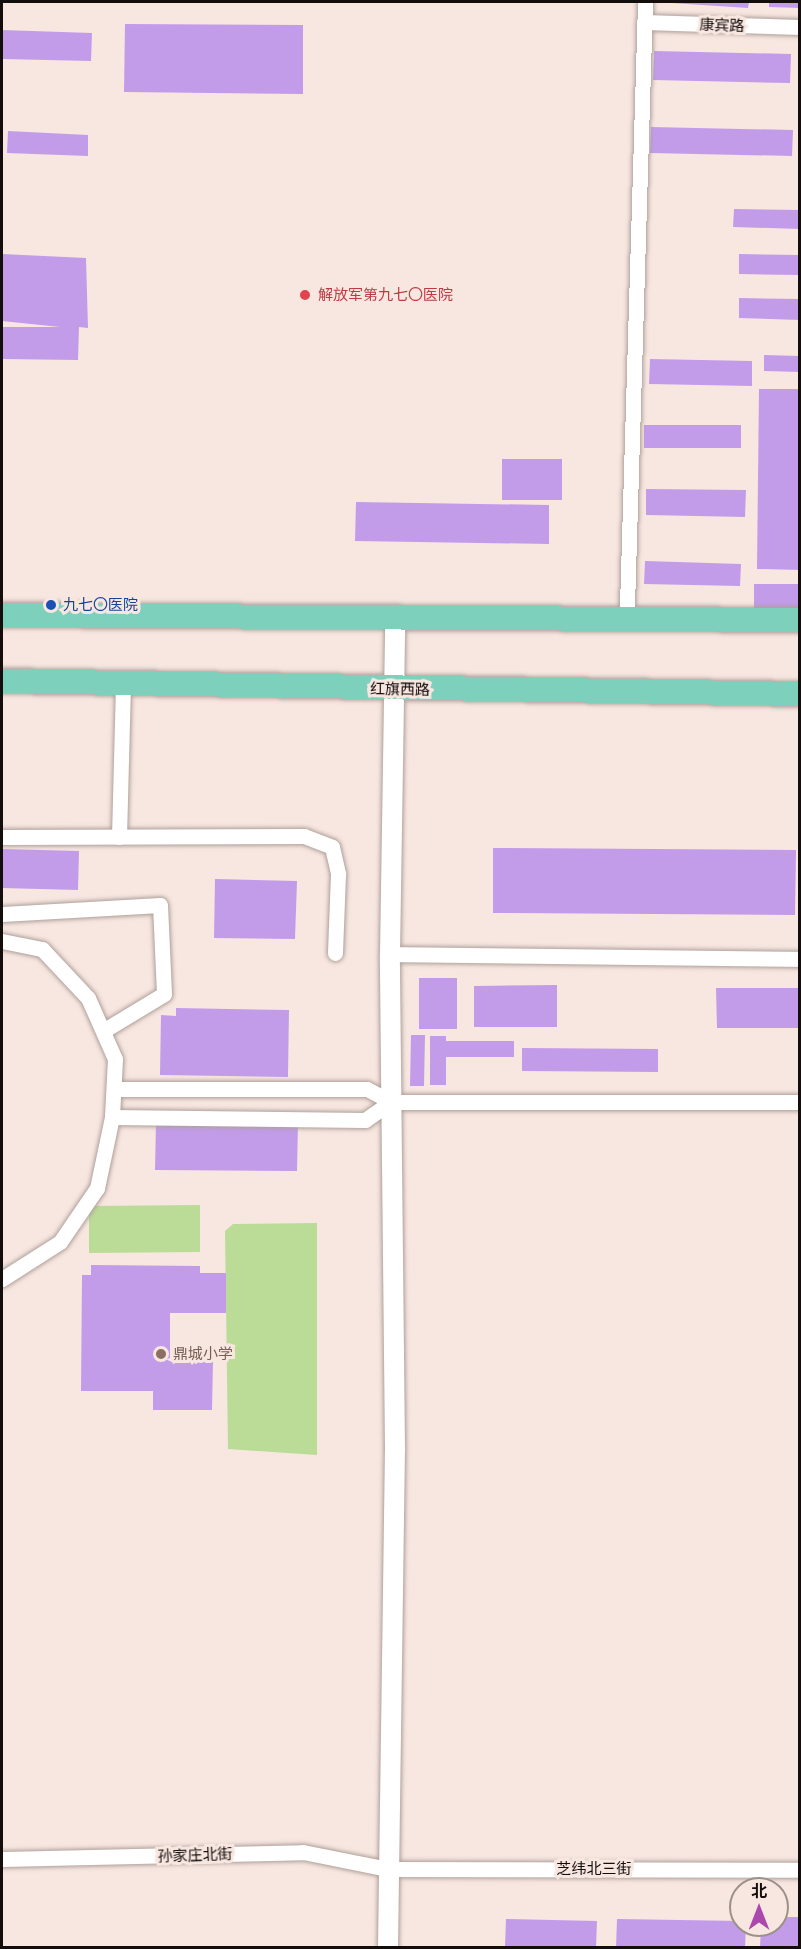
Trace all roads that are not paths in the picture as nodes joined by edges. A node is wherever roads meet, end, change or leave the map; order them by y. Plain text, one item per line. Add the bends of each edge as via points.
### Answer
1 (645, 2) edge
2 (644, 22) junction
3 (800, 27) edge
4 (627, 606) dead end
5 (2, 615) edge
6 (395, 617) junction
7 (800, 620) edge
8 (2, 681) edge
9 (123, 684) junction
10 (395, 689) junction
11 (800, 694) edge
12 (2, 837) edge
13 (119, 837) junction
14 (2, 914) edge
15 (2, 941) edge
16 (335, 953) dead end
17 (390, 954) junction
18 (800, 959) edge
19 (103, 1031) junction
20 (115, 1089) junction
21 (390, 1102) junction
22 (800, 1102) edge
23 (112, 1117) junction
24 (2, 1279) edge
25 (2, 1858) edge
26 (388, 1869) junction
27 (800, 1870) edge
28 (388, 1947) edge

1 - 2 street
2 - 3 street, 康宾路
2 - 4 street
5 - 6 main road
6 - 7 main road
6 - 10 street
8 - 9 main road, 红旗西路
9 - 10 main road, 红旗西路
9 - 13 street
10 - 11 main road, 红旗西路
10 - 17 street
12 - 13 street
13 - 16 street via 304,836 332,847 338,874
14 - 19 street via 160,905 164,994
15 - 19 street via 42,949 88,998
17 - 18 street
17 - 21 street
19 - 20 street via 115,1059
20 - 21 street via 367,1089
20 - 23 street
21 - 22 street
21 - 23 street via 365,1120
21 - 26 street via 394,1449
23 - 24 street via 97,1188 60,1242
25 - 26 street, 孙家庄北街 via 303,1852
26 - 27 street, 芝纬北三街
26 - 28 street

